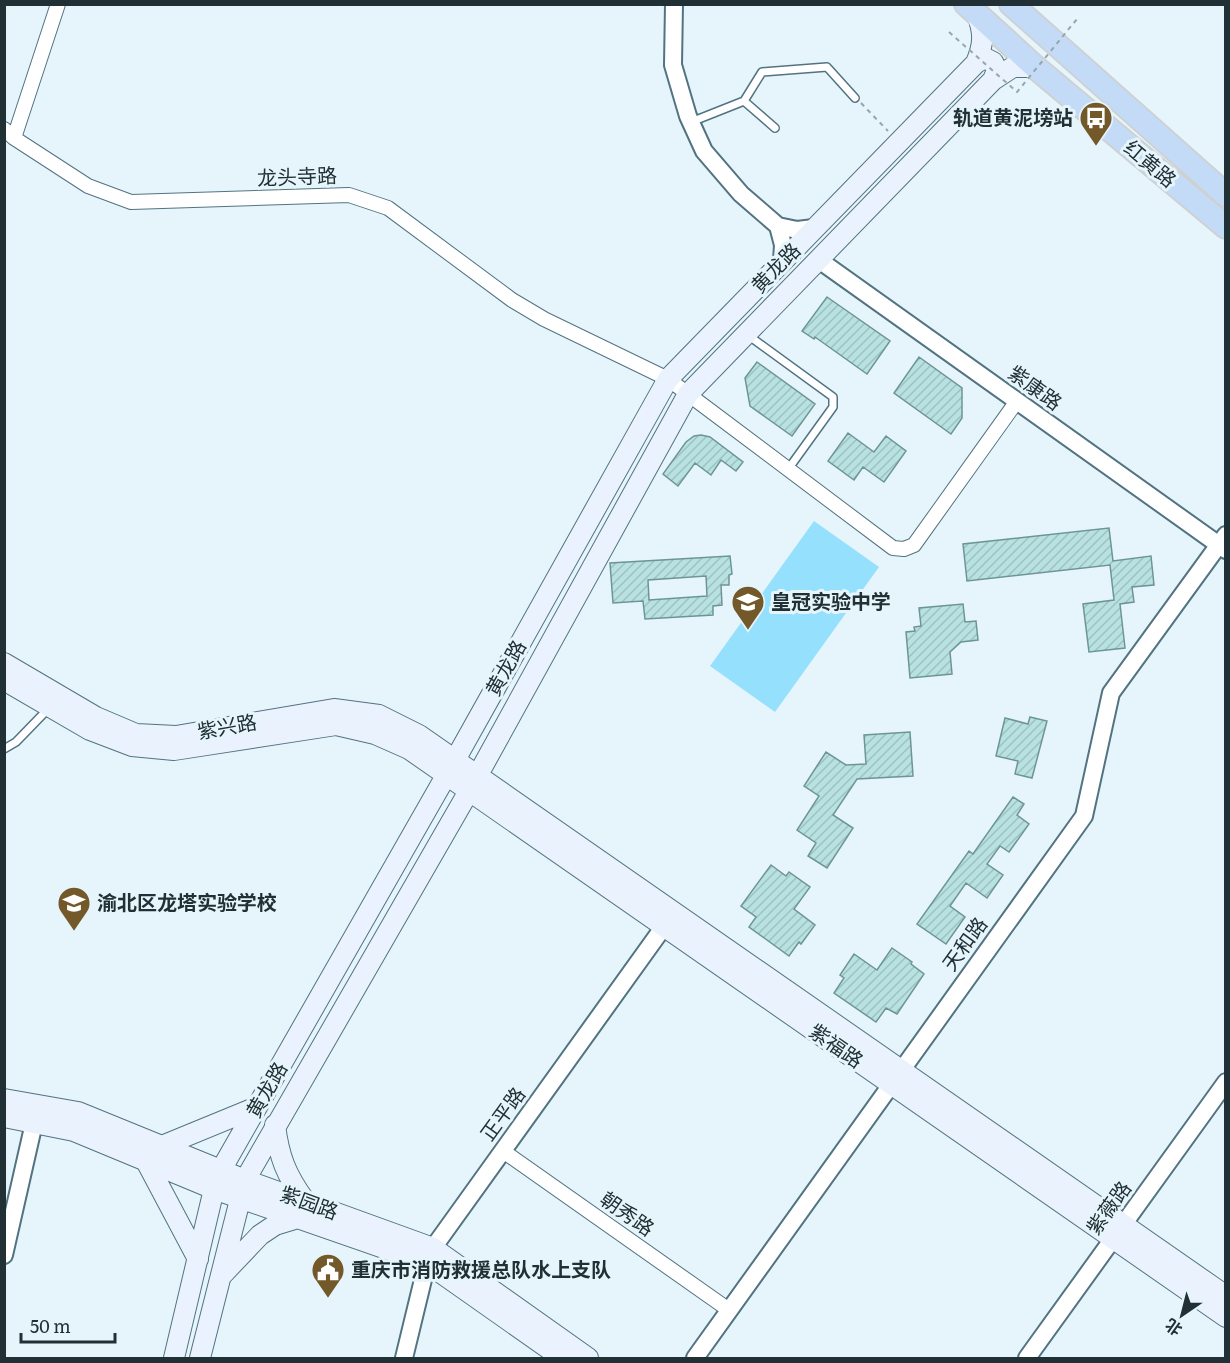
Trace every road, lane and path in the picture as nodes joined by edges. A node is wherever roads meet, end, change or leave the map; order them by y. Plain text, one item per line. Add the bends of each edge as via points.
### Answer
1 (58, 4) edge
2 (674, 4) edge
3 (972, 9) edge
4 (1021, 9) edge
5 (1077, 19) dead end
6 (949, 32) dead end
7 (976, 63) junction
8 (1035, 67) junction
9 (993, 80) junction
10 (855, 98) joint
11 (744, 101) junction
12 (690, 122) junction
13 (775, 128) dead end
14 (9, 133) edge
15 (899, 142) junction
16 (1226, 195) edge
17 (778, 226) junction
18 (1225, 227) edge
19 (814, 228) junction
20 (819, 260) junction
21 (782, 261) junction
22 (747, 334) junction
23 (668, 379) junction
24 (688, 394) junction
25 (1017, 401) junction
26 (789, 468) junction
27 (1223, 543) edge
28 (4, 663) edge
29 (4, 680) edge
30 (50, 707) junction
31 (4, 749) edge
32 (451, 767) junction
33 (473, 783) junction
34 (494, 808) junction
35 (454, 817) junction
36 (669, 919) junction
37 (896, 1077) junction
38 (1226, 1082) edge
39 (4, 1099) edge
40 (257, 1107) junction
41 (4, 1118) edge
42 (34, 1123) junction
43 (275, 1125) junction
44 (162, 1146) junction
45 (503, 1151) junction
46 (146, 1161) junction
47 (221, 1170) junction
48 (214, 1189) junction
49 (242, 1189) junction
50 (301, 1210) junction
51 (1118, 1232) junction
52 (4, 1256) edge
53 (430, 1256) junction
54 (198, 1259) junction
55 (220, 1277) junction
56 (1226, 1296) edge
57 (729, 1310) junction
58 (1226, 1317) edge
59 (174, 1359) edge
60 (200, 1359) edge
61 (404, 1359) edge
62 (562, 1359) edge
63 (588, 1359) edge
64 (695, 1359) edge
65 (1027, 1359) edge

1 - 14 street
2 - 12 street via 673,65
3 - 7 main road via 984,31
3 - 8 highway, 红黄路
4 - 16 highway, 红黄路
5 - 6 path, bridge via 1017,92
7 - 9 main road via 985,58 993,62 997,70
7 - 15 main road, 黄龙路
8 - 9 main road, 黄龙路 via 1013,67
8 - 18 highway, 红黄路
9 - 20 main road, 黄龙路
10 - 11 lane via 827,67 762,72
10 - 15 path
11 - 12 lane
11 - 13 lane
12 - 17 street via 704,152 741,194
14 - 23 street, 龙头寺路 via 88,186 131,202 349,195 388,208 512,300
15 - 19 main road, 黄龙路
17 - 19 street
17 - 21 street
19 - 21 main road, 黄龙路
20 - 22 main road, 黄龙路
20 - 25 street, 紫康路
21 - 23 main road, 黄龙路
22 - 24 main road, 黄龙路
22 - 26 lane via 833,397 833,407
23 - 24 street, 龙头寺路
23 - 32 main road, 黄龙路
24 - 26 street, 龙头寺路
24 - 33 main road, 黄龙路
25 - 26 street, 龙头寺路 via 914,545 904,549 894,548
25 - 27 street, 紫康路
27 - 37 street, 天和路 via 1110,693 1084,816
28 - 32 main road, 紫兴路 via 96,717 136,734 176,736 334,709 379,716 419,735
29 - 30 main road, 紫兴路
30 - 31 lane
30 - 32 main road, 紫兴路 via 90,730 132,746 174,750 336,725 375,734
32 - 33 main road, 紫福路
32 - 40 main road, 黄龙路
33 - 34 main road, 紫福路
33 - 35 main road, 黄龙路
33 - 36 main road, 紫福路
34 - 35 main road via 472,807
34 - 36 main road, 紫福路
35 - 43 main road, 黄龙路
36 - 37 main road, 紫福路
36 - 45 street, 正平路
37 - 51 main road, 紫福路
37 - 57 street, 天和路
38 - 51 street, 紫薇路
39 - 44 main road, 紫园路 via 78,1113
40 - 44 main road
40 - 47 main road, 黄龙路
41 - 42 main road, 紫园路
42 - 46 main road, 紫园路 via 74,1131
42 - 52 street
43 - 49 main road, 黄龙路
43 - 50 main road via 283,1166
44 - 47 main road, 紫园路
45 - 53 street, 正平路
45 - 57 street, 朝秀路
46 - 48 main road, 紫园路
46 - 54 main road
47 - 48 main road, 黄龙路
47 - 49 main road, 紫园路
48 - 49 main road, 紫园路
48 - 54 main road, 黄龙路
49 - 50 main road, 紫园路
49 - 55 main road, 黄龙路
50 - 53 main road, 紫园路
50 - 55 main road via 260,1235
51 - 56 main road, 紫福路
51 - 58 main road, 紫福路
51 - 65 street, 紫薇路
53 - 61 street, 正平路
53 - 62 main road, 紫园路
53 - 63 main road, 紫园路
54 - 59 main road, 黄龙路
55 - 60 main road, 黄龙路
57 - 64 street, 天和路

